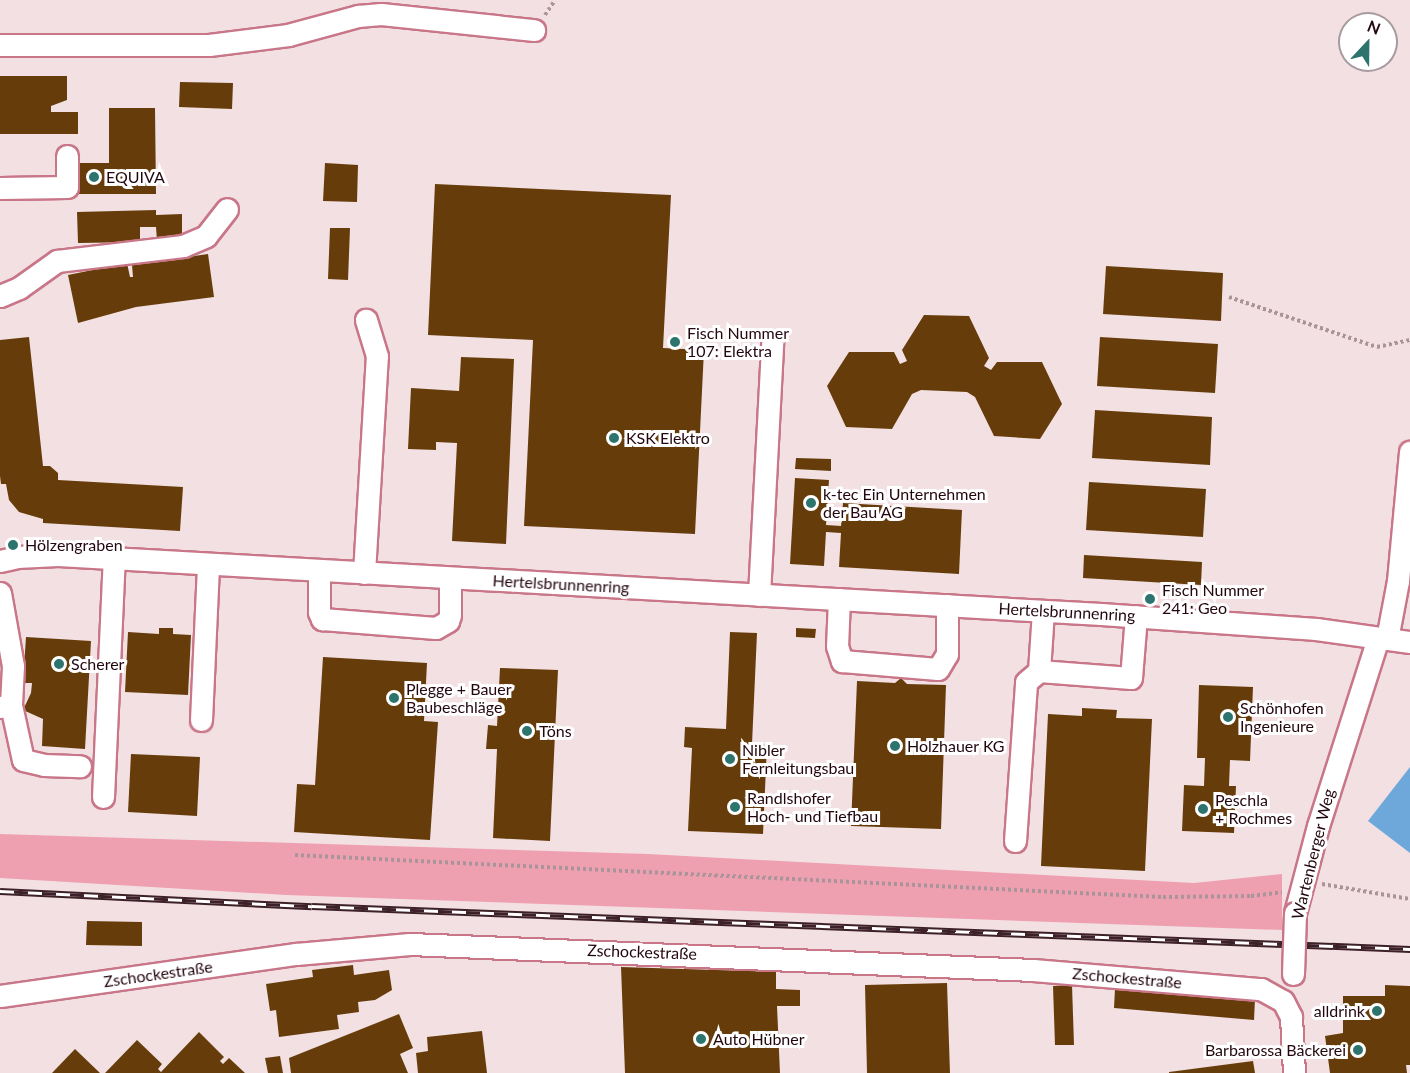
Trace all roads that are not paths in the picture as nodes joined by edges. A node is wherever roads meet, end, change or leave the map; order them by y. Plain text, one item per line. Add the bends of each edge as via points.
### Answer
1 (534, 30) dead end
2 (0, 45) edge
3 (67, 156) dead end
4 (0, 188) edge
5 (227, 209) dead end
6 (0, 296) edge
7 (366, 320) dead end
8 (772, 343) dead end
9 (1410, 452) edge
10 (114, 558) junction
11 (0, 561) edge
12 (208, 564) junction
13 (319, 570) junction
14 (364, 573) junction
15 (450, 578) junction
16 (0, 592) edge
17 (759, 595) junction
18 (839, 599) junction
19 (947, 605) junction
20 (1043, 610) junction
21 (1136, 616) junction
22 (1382, 638) junction
23 (1410, 642) edge
24 (1039, 670) junction
25 (5, 706) edge
26 (201, 720) dead end
27 (80, 766) dead end
28 (103, 797) dead end
29 (1015, 841) dead end
30 (0, 996) edge
31 (1283, 1001) junction
32 (1294, 1073) edge

1 - 2 street via 381,14 288,34 209,45
3 - 4 street via 67,187
5 - 6 street via 206,236 183,246 57,261 19,288
7 - 14 street via 377,356
8 - 17 street
9 - 22 street, Wartenberger Weg via 1398,581
10 - 11 street, Hertelsbrunnenring via 58,555
10 - 12 street, Hertelsbrunnenring
10 - 28 street
12 - 13 street, Hertelsbrunnenring
12 - 26 street
13 - 14 street, Hertelsbrunnenring
13 - 15 street via 322,619 436,628 450,615
14 - 15 street, Hertelsbrunnenring
15 - 17 street, Hertelsbrunnenring
16 - 25 street via 13,666
17 - 18 street, Hertelsbrunnenring
18 - 19 street, Hertelsbrunnenring
18 - 19 street via 837,646 842,661 938,669 947,654
19 - 20 street, Hertelsbrunnenring
20 - 21 street, Hertelsbrunnenring
20 - 24 street
21 - 22 street, Hertelsbrunnenring via 1316,629
21 - 24 street via 1131,678
22 - 23 street, Hertelsbrunnenring
22 - 31 street, Wartenberger Weg, bridge via 1317,826 1300,896 1293,974
24 - 29 street via 1026,682
25 - 27 street via 23,759 44,765
30 - 31 street, Zschockestraße via 296,954 410,944 1033,970 1261,989
31 - 32 street via 1291,1017

